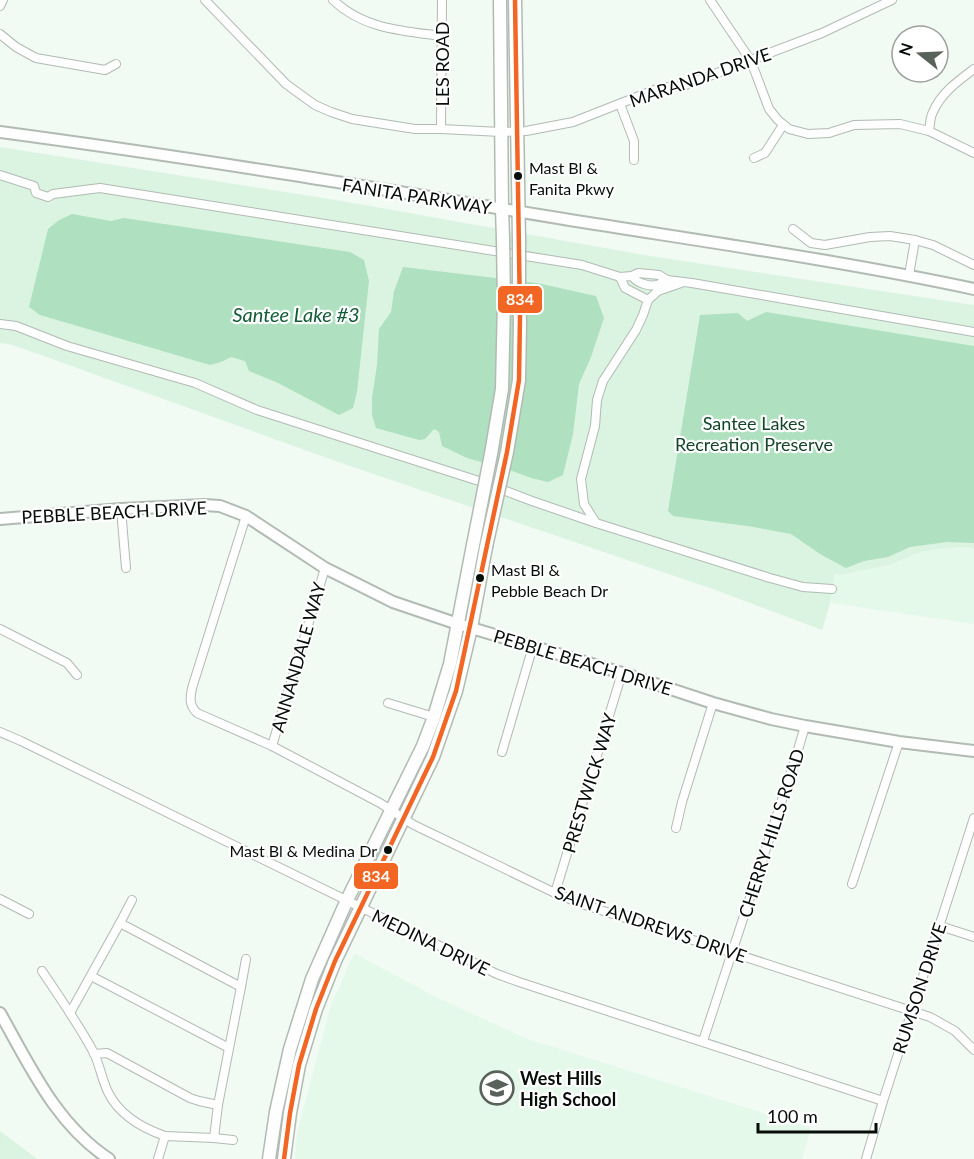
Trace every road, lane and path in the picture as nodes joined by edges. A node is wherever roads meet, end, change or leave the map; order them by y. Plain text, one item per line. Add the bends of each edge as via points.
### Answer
1 (3, 0) edge
2 (205, 0) edge
3 (333, 0) edge
4 (442, 0) edge
5 (500, 0) edge
6 (515, 0) edge
7 (710, 0) edge
8 (892, 0) edge
9 (0, 6) edge
10 (0, 34) edge
11 (442, 36) junction
12 (751, 61) junction
13 (117, 64) dead end
14 (974, 69) edge
15 (620, 104) junction
16 (783, 125) junction
17 (441, 129) junction
18 (929, 131) junction
19 (0, 132) edge
20 (501, 132) junction
21 (516, 132) junction
22 (974, 153) edge
23 (754, 158) dead end
24 (634, 160) dead end
25 (0, 175) edge
26 (502, 209) junction
27 (517, 211) junction
28 (793, 229) dead end
29 (915, 240) junction
30 (974, 265) edge
31 (909, 275) junction
32 (620, 277) junction
33 (685, 282) junction
34 (974, 289) edge
35 (648, 300) junction
36 (0, 324) edge
37 (974, 332) edge
38 (121, 509) junction
39 (246, 516) junction
40 (0, 519) edge
41 (596, 523) junction
42 (126, 568) dead end
43 (325, 568) junction
44 (832, 589) dead end
45 (458, 624) junction
46 (471, 628) junction
47 (0, 629) edge
48 (533, 646) junction
49 (622, 674) junction
50 (77, 675) dead end
51 (388, 703) dead end
52 (712, 703) junction
53 (434, 717) junction
54 (805, 726) junction
55 (0, 732) edge
56 (899, 742) junction
57 (272, 746) junction
58 (502, 752) dead end
59 (974, 752) edge
60 (392, 810) junction
61 (974, 818) edge
62 (403, 819) junction
63 (676, 828) dead end
64 (971, 840) edge
65 (852, 884) dead end
66 (555, 893) junction
67 (0, 899) edge
68 (132, 900) dead end
69 (347, 900) junction
70 (360, 907) junction
71 (29, 914) dead end
72 (120, 923) junction
73 (940, 926) junction
74 (974, 937) edge
75 (732, 952) junction
76 (246, 959) dead end
77 (42, 971) dead end
78 (91, 976) junction
79 (241, 987) junction
80 (912, 1011) junction
81 (0, 1012) edge
82 (70, 1013) junction
83 (703, 1041) junction
84 (229, 1048) junction
85 (974, 1050) edge
86 (94, 1054) junction
87 (883, 1101) junction
88 (218, 1105) junction
89 (165, 1136) junction
90 (214, 1138) junction
91 (233, 1140) dead end
92 (109, 1159) edge
93 (158, 1159) edge
94 (269, 1159) edge
95 (284, 1159) edge
96 (866, 1159) edge

1 - 9 street
2 - 17 street, MARANDA DRIVE via 273,72 315,105 352,119
3 - 11 street via 378,26
4 - 11 street, LES ROAD
5 - 20 main road
6 - 21 main road
7 - 12 street
8 - 12 street, MARANDA DRIVE
10 - 13 street via 36,57 105,70
11 - 17 street, LES ROAD
12 - 15 street, MARANDA DRIVE
12 - 16 street via 769,109
14 - 18 street via 940,98
15 - 21 street, MARANDA DRIVE via 573,122
15 - 24 street via 634,141
16 - 18 street via 808,134 829,133 854,124 900,123
16 - 23 street via 765,153
17 - 20 street, MARANDA DRIVE
18 - 22 street
19 - 26 street, FANITA PARKWAY
20 - 21 street, MARANDA DRIVE
20 - 26 main road
21 - 27 main road
25 - 32 street via 29,183 36,193 48,196 100,188 582,265
26 - 27 street, FANITA PARKWAY
26 - 45 main road, bridge via 502,389
27 - 31 street, FANITA PARKWAY
27 - 46 main road, bridge via 519,380
28 - 29 street via 812,243 825,245 870,237
29 - 30 street
29 - 31 street
31 - 34 street, FANITA PARKWAY
32 - 33 street via 638,273
32 - 35 street via 625,288
33 - 35 street via 658,291
33 - 37 street
35 - 41 street via 636,330 603,381 597,400 595,426 581,479 584,504
36 - 41 street via 195,384 257,410 472,478
38 - 39 street, PEBBLE BEACH DRIVE via 204,505 220,506
38 - 40 street, PEBBLE BEACH DRIVE
38 - 42 street
39 - 43 street, PEBBLE BEACH DRIVE
39 - 57 street, SAINT ANDREWS DRIVE via 190,696 194,710
41 - 44 street via 803,588
43 - 45 street, PEBBLE BEACH DRIVE via 393,602
43 - 57 street, ANNANDALE WAY
45 - 46 street, PEBBLE BEACH DRIVE
45 - 53 main road
46 - 48 street, PEBBLE BEACH DRIVE
46 - 62 main road via 456,691 433,757
47 - 50 street via 68,663
48 - 49 street, PEBBLE BEACH DRIVE
48 - 58 street
49 - 52 street, PEBBLE BEACH DRIVE
49 - 66 street, PRESTWICK WAY
51 - 53 street
52 - 54 street, PEBBLE BEACH DRIVE
52 - 63 street
53 - 60 main road
54 - 56 street, PEBBLE BEACH DRIVE
54 - 75 street, CHERRY HILLS ROAD
55 - 69 street, MEDINA DRIVE
56 - 59 street, PEBBLE BEACH DRIVE
56 - 65 street
57 - 60 street, SAINT ANDREWS DRIVE
60 - 62 street, SAINT ANDREWS DRIVE
60 - 69 main road
61 - 64 street, RUMSON DRIVE
62 - 66 street, SAINT ANDREWS DRIVE
62 - 70 main road
64 - 73 street, RUMSON DRIVE
66 - 75 street, SAINT ANDREWS DRIVE
67 - 71 street
68 - 72 street
69 - 70 street, MEDINA DRIVE
69 - 94 main road via 312,979 290,1049
70 - 83 street, MEDINA DRIVE via 497,974
70 - 95 main road via 316,1009 299,1065
72 - 78 street
72 - 79 street
73 - 74 street
73 - 80 street, RUMSON DRIVE
75 - 80 street, SAINT ANDREWS DRIVE
75 - 83 street, CHERRY HILLS ROAD
76 - 79 street
77 - 82 street
78 - 82 street
78 - 84 street
79 - 84 street
80 - 85 street, SAINT ANDREWS DRIVE via 947,1026
80 - 87 street, RUMSON DRIVE
81 - 92 street via 59,1113
82 - 86 street
83 - 87 street, MEDINA DRIVE
84 - 88 street
86 - 88 street via 107,1053 190,1098
86 - 89 street via 117,1106 127,1117
87 - 96 street, RUMSON DRIVE
88 - 90 street
89 - 90 street
89 - 93 street
90 - 91 street

